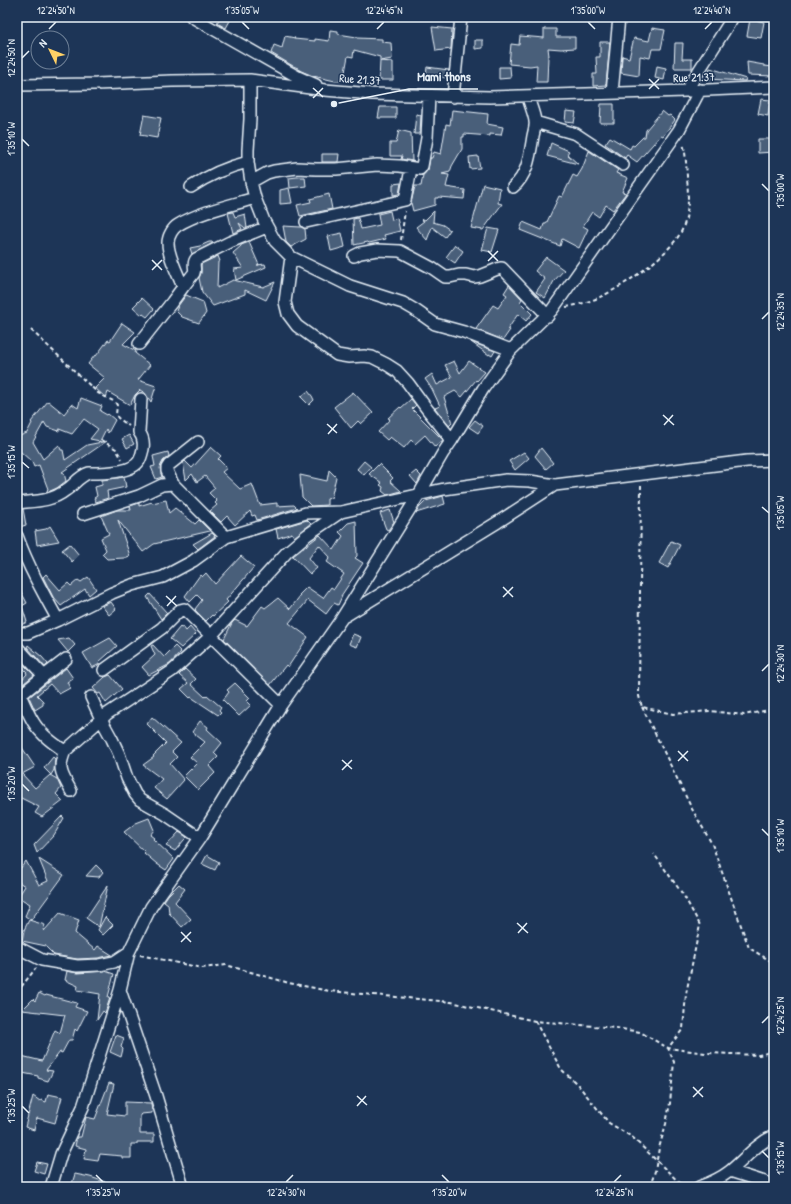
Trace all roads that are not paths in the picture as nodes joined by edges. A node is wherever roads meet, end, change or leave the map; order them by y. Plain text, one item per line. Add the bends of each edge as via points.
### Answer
1 (191, 17) edge
2 (461, 17) edge
3 (619, 17) edge
4 (733, 17) edge
5 (211, 22) edge
6 (250, 80) junction
7 (17, 84) edge
8 (774, 87) edge
9 (324, 90) junction
10 (700, 90) junction
11 (686, 91) junction
12 (612, 93) junction
13 (429, 96) junction
14 (453, 97) junction
15 (528, 97) junction
16 (535, 122) junction
17 (248, 162) junction
18 (624, 165) dead end
19 (411, 168) junction
20 (251, 182) junction
21 (191, 187) dead end
22 (513, 187) dead end
23 (255, 198) junction
24 (306, 222) dead end
25 (267, 227) junction
26 (354, 256) dead end
27 (291, 257) junction
28 (183, 287) junction
29 (550, 313) junction
30 (139, 344) dead end
31 (511, 350) junction
32 (141, 399) dead end
33 (452, 440) junction
34 (198, 442) dead end
35 (774, 460) edge
36 (173, 484) junction
37 (555, 485) junction
38 (418, 496) junction
39 (17, 503) edge
40 (341, 512) junction
41 (83, 514) dead end
42 (17, 536) edge
43 (226, 537) junction
44 (21, 558) edge
45 (342, 618) junction
46 (58, 620) junction
47 (17, 633) edge
48 (28, 633) junction
49 (211, 636) junction
50 (17, 647) edge
51 (66, 659) dead end
52 (104, 670) dead end
53 (44, 676) junction
54 (19, 697) edge
55 (91, 697) dead end
56 (281, 705) junction
57 (101, 719) junction
58 (65, 751) junction
59 (71, 791) dead end
60 (200, 838) junction
61 (17, 947) edge
62 (129, 952) junction
63 (120, 990) junction
64 (774, 1136) edge
65 (730, 1171) junction
66 (774, 1185) edge
67 (51, 1187) edge
68 (183, 1187) edge
69 (700, 1187) edge

1 - 5 street
2 - 14 street
3 - 12 street
4 - 11 street
5 - 9 street via 298,77
6 - 7 street, Rue 21.37
6 - 9 street, Rue 21.37
6 - 17 street
8 - 10 street, Rue 21.37
9 - 13 street, Rue 21.37
10 - 11 street, Rue 21.37
10 - 29 street via 679,130
11 - 12 street, Rue 21.37
12 - 15 street, Rue 21.37
13 - 14 street, Rue 21.37
13 - 19 street via 427,138 422,166 418,170
14 - 15 street, Rue 21.37
15 - 16 street
16 - 18 street via 576,134
16 - 22 street via 525,172
17 - 20 street
17 - 21 street via 223,169
19 - 20 street via 377,165 316,170 297,168 267,173
19 - 24 street via 405,200
20 - 23 street
23 - 25 street
23 - 28 street via 204,213 178,225 171,232 168,240 169,251
25 - 27 street via 275,241
25 - 28 street via 196,259 193,264 195,271
26 - 29 street via 378,250 400,251 445,277 474,277 502,268
27 - 31 street via 350,286 403,303 435,324
27 - 33 street via 285,302 288,314 297,326 337,355 372,357 397,372
28 - 30 street
29 - 31 street
31 - 33 street via 483,389
32 - 39 street via 139,432 144,443 139,462 126,470 83,475 67,490 50,499
33 - 38 street
34 - 36 street via 167,468
35 - 37 street via 746,461
36 - 41 street via 162,485 139,496
36 - 43 street
37 - 38 street via 506,480 444,489
37 - 45 street
38 - 40 street
38 - 45 street
40 - 43 street via 306,513
40 - 49 street via 287,552
42 - 44 street
43 - 46 street via 194,561 163,577 112,593
44 - 46 street
45 - 56 street
46 - 48 street
47 - 48 street
48 - 50 street
49 - 52 street via 182,609 162,628
49 - 56 street
49 - 57 street via 172,671
50 - 53 street
51 - 53 street
53 - 54 street
54 - 58 street via 39,730
55 - 57 street
56 - 60 street
57 - 58 street
57 - 60 street via 120,754 135,794 140,800
58 - 59 street via 60,769
60 - 62 street via 151,907
61 - 62 street via 42,960 77,966 114,962
62 - 63 street
63 - 67 street via 83,1107 61,1154
63 - 68 street via 156,1096
64 - 65 street via 765,1140
65 - 66 street
65 - 69 street

